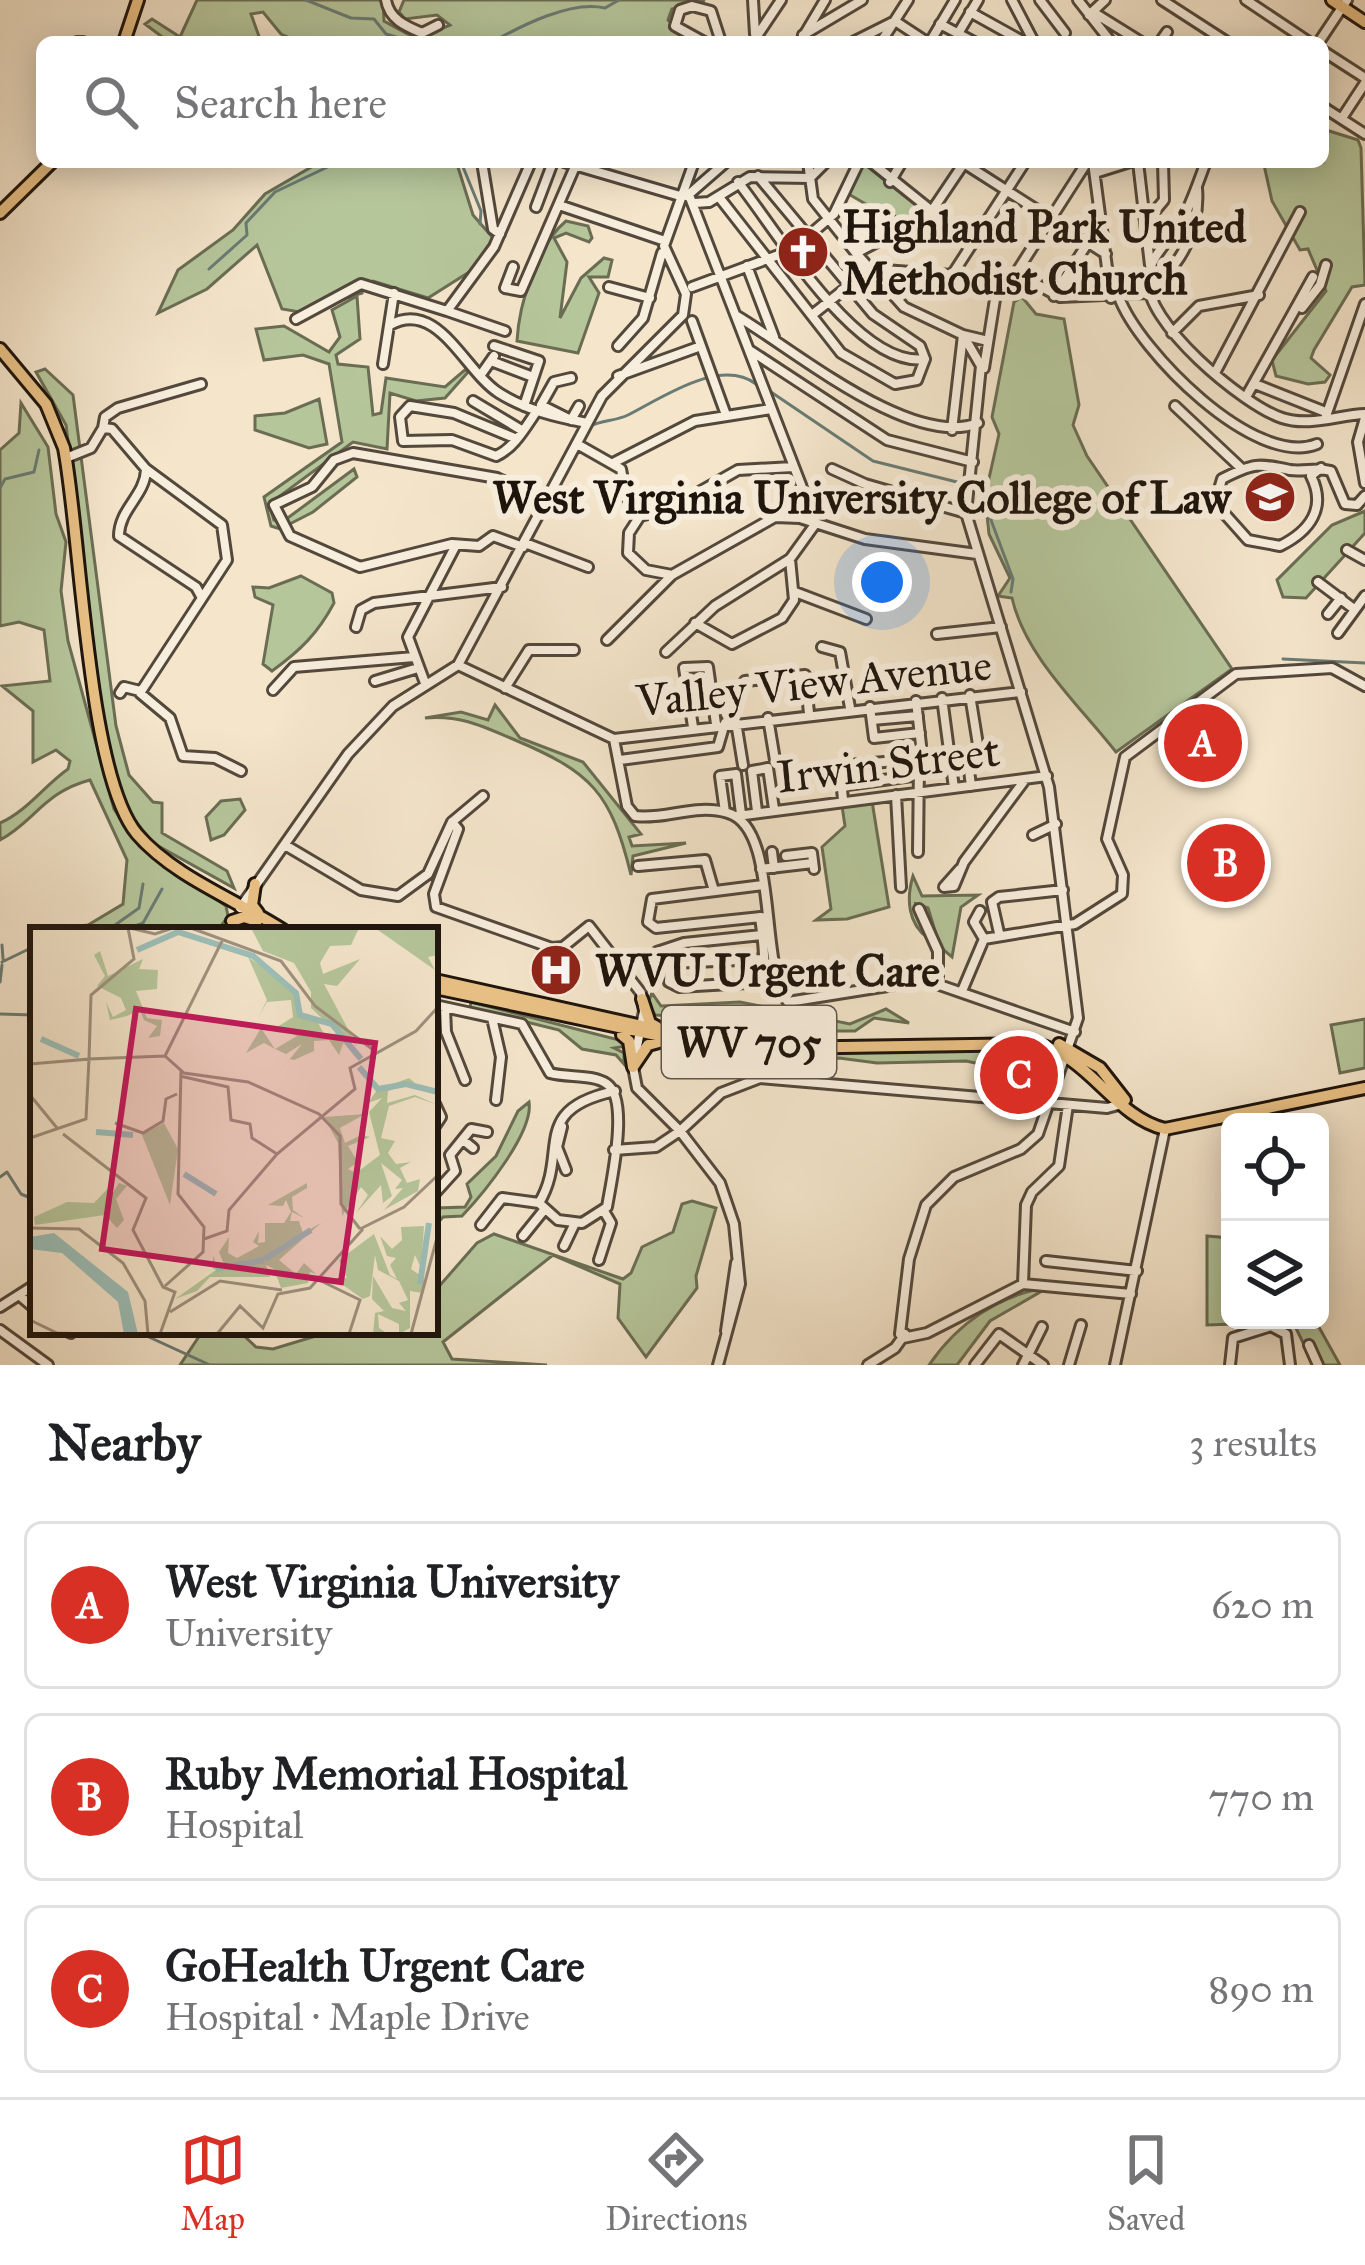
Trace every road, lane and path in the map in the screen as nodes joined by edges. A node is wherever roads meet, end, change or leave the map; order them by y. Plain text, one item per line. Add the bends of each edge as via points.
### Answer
1 (138, 0) edge
2 (386, 0) edge
3 (753, 0) edge
4 (781, 0) edge
5 (825, 0) edge
6 (862, 0) edge
7 (908, 0) edge
8 (955, 0) edge
9 (978, 0) edge
10 (1012, 0) edge
11 (1040, 0) edge
12 (1078, 0) edge
13 (1106, 0) edge
14 (1162, 0) edge
15 (1246, 0) edge
16 (1275, 0) edge
17 (1340, 2) edge
18 (970, 12) junction
19 (1266, 14) junction
20 (1089, 15) junction
21 (895, 21) junction
22 (1365, 22) edge
23 (940, 24) junction
24 (438, 25) dead end
25 (959, 32) junction
26 (1167, 32) dead end
27 (1065, 33) dead end
28 (126, 36) edge
29 (694, 36) edge
30 (720, 36) edge
31 (755, 36) edge
32 (758, 36) edge
33 (802, 36) edge
34 (804, 36) edge
35 (865, 36) edge
36 (885, 36) edge
37 (919, 36) edge
38 (932, 36) edge
39 (965, 36) edge
40 (1013, 36) edge
41 (1031, 36) edge
42 (1106, 36) edge
43 (1131, 36) edge
44 (1164, 36) edge
45 (1217, 36) edge
46 (1301, 36) edge
47 (1322, 36) edge
48 (1329, 55) edge
49 (1365, 81) edge
50 (1329, 110) edge
51 (1342, 118) junction
52 (1365, 134) edge
53 (46, 168) edge
54 (483, 168) edge
55 (528, 168) edge
56 (551, 168) edge
57 (574, 168) edge
58 (588, 168) edge
59 (623, 168) edge
60 (693, 168) edge
61 (720, 168) edge
62 (809, 168) edge
63 (820, 168) edge
64 (856, 168) edge
65 (877, 168) edge
66 (898, 168) edge
67 (959, 168) edge
68 (972, 168) edge
69 (1021, 168) edge
70 (1090, 168) edge
71 (1092, 168) edge
72 (1135, 168) edge
73 (1163, 168) edge
74 (1204, 168) edge
75 (758, 176) junction
76 (619, 178) junction
77 (810, 178) junction
78 (738, 182) junction
79 (890, 182) junction
80 (1196, 187) junction
81 (1006, 192) junction
82 (718, 197) junction
83 (688, 198) junction
84 (560, 205) junction
85 (536, 207) dead end
86 (932, 211) junction
87 (1300, 212) dead end
88 (0, 213) edge
89 (881, 214) dead end
90 (829, 220) junction
91 (1049, 220) junction
92 (1144, 223) junction
93 (903, 227) junction
94 (500, 234) junction
95 (809, 235) junction
96 (664, 243) junction
97 (1088, 244) junction
98 (792, 250) junction
99 (856, 253) junction
100 (1106, 254) junction
101 (768, 259) junction
102 (1150, 265) junction
103 (1327, 265) dead end
104 (513, 266) dead end
105 (747, 266) junction
106 (870, 268) junction
107 (1016, 273) junction
108 (952, 275) junction
109 (722, 276) junction
110 (1313, 278) dead end
111 (850, 285) junction
112 (609, 287) dead end
113 (692, 287) dead end
114 (1147, 289) junction
115 (394, 292) junction
116 (996, 292) junction
117 (1054, 296) junction
118 (1260, 296) junction
119 (1115, 297) junction
120 (650, 298) junction
121 (831, 301) junction
122 (1365, 304) edge
123 (448, 310) junction
124 (1296, 312) junction
125 (736, 315) junction
126 (812, 315) junction
127 (296, 319) dead end
128 (692, 321) dead end
129 (390, 326) junction
130 (505, 331) dead end
131 (1172, 333) junction
132 (963, 335) junction
133 (774, 337) junction
134 (988, 341) junction
135 (618, 346) dead end
136 (701, 346) junction
137 (0, 349) edge
138 (750, 350) junction
139 (493, 354) junction
140 (925, 359) junction
141 (383, 364) dead end
142 (1216, 371) junction
143 (480, 376) junction
144 (618, 376) junction
145 (983, 376) junction
146 (533, 377) junction
147 (571, 378) dead end
148 (201, 384) dead end
149 (1255, 384) junction
150 (1246, 397) junction
151 (473, 401) dead end
152 (524, 406) junction
153 (579, 406) dead end
154 (1175, 406) dead end
155 (770, 409) junction
156 (536, 412) junction
157 (1324, 415) junction
158 (726, 416) junction
159 (1365, 416) edge
160 (571, 420) junction
161 (978, 423) junction
162 (587, 424) junction
163 (103, 428) junction
164 (952, 430) junction
165 (520, 435) junction
166 (1317, 443) dead end
167 (578, 444) junction
168 (1226, 457) junction
169 (66, 458) junction
170 (973, 462) junction
171 (613, 463) junction
172 (793, 467) junction
173 (1321, 468) junction
174 (146, 469) junction
175 (832, 469) dead end
176 (1242, 470) junction
177 (1226, 476) junction
178 (1365, 483) edge
179 (1365, 496) edge
180 (547, 502) junction
181 (966, 513) junction
182 (640, 516) junction
183 (816, 523) junction
184 (457, 543) junction
185 (524, 545) junction
186 (1347, 550) dead end
187 (979, 555) junction
188 (790, 559) junction
189 (1365, 560) edge
190 (588, 568) dead end
191 (672, 575) junction
192 (1318, 582) dead end
193 (502, 587) junction
194 (795, 592) junction
195 (430, 594) junction
196 (1365, 596) edge
197 (201, 597) junction
198 (1341, 598) junction
199 (1354, 609) junction
200 (1328, 614) dead end
201 (866, 619) dead end
202 (695, 623) junction
203 (356, 627) dead end
204 (1001, 627) junction
205 (1338, 633) dead end
206 (937, 634) dead end
207 (607, 640) dead end
208 (822, 647) dead end
209 (574, 650) dead end
210 (666, 652) dead end
211 (414, 656) junction
212 (458, 664) junction
213 (418, 668) junction
214 (375, 681) dead end
215 (745, 681) dead end
216 (425, 683) junction
217 (1365, 686) edge
218 (505, 688) junction
219 (273, 690) dead end
220 (140, 691) junction
221 (1022, 692) junction
222 (120, 693) dead end
223 (970, 695) junction
224 (942, 698) junction
225 (916, 700) junction
226 (870, 706) junction
227 (850, 708) junction
228 (809, 713) junction
229 (918, 716) junction
230 (768, 718) junction
231 (872, 720) junction
232 (726, 723) junction
233 (697, 726) junction
234 (920, 733) junction
235 (614, 739) junction
236 (921, 745) dead end
237 (704, 748) junction
238 (620, 760) junction
239 (775, 760) dead end
240 (743, 765) dead end
241 (241, 771) dead end
242 (912, 776) dead end
243 (1047, 776) junction
244 (1024, 780) junction
245 (971, 786) junction
246 (842, 788) junction
247 (954, 788) junction
248 (922, 793) junction
249 (896, 795) junction
250 (483, 796) dead end
251 (843, 800) junction
252 (774, 809) junction
253 (757, 811) junction
254 (725, 812) junction
255 (739, 815) junction
256 (452, 822) junction
257 (1056, 824) junction
258 (1033, 835) dead end
259 (285, 844) junction
260 (772, 852) dead end
261 (918, 852) dead end
262 (786, 856) dead end
263 (638, 866) dead end
264 (774, 868) junction
265 (760, 869) junction
266 (960, 869) dead end
267 (763, 885) junction
268 (901, 887) dead end
269 (252, 889) junction
270 (1063, 890) junction
271 (714, 892) junction
272 (222, 893) junction
273 (241, 905) junction
274 (919, 909) dead end
275 (980, 911) dead end
276 (764, 917) junction
277 (259, 918) junction
278 (1067, 925) junction
279 (229, 927) edge
280 (269, 927) edge
281 (277, 927) edge
282 (999, 933) junction
283 (762, 935) junction
284 (984, 939) junction
285 (656, 952) dead end
286 (764, 958) junction
287 (938, 983) junction
288 (438, 985) edge
289 (438, 985) edge
290 (962, 991) junction
291 (642, 999) junction
292 (440, 1006) edge
293 (492, 1018) junction
294 (624, 1023) junction
295 (602, 1028) junction
296 (640, 1031) junction
297 (1076, 1032) junction
298 (694, 1038) junction
299 (664, 1041) junction
300 (1022, 1041) junction
301 (1066, 1050) junction
302 (1080, 1064) junction
303 (633, 1067) junction
304 (465, 1080) dead end
305 (1050, 1088) junction
306 (1365, 1088) edge
307 (615, 1091) junction
308 (496, 1100) dead end
309 (1048, 1103) junction
310 (1125, 1103) junction
311 (1068, 1105) junction
312 (576, 1106) junction
313 (1165, 1129) junction
314 (487, 1132) dead end
315 (680, 1132) junction
316 (464, 1140) junction
317 (472, 1148) dead end
318 (614, 1150) junction
319 (566, 1170) dead end
320 (438, 1187) edge
321 (541, 1206) junction
322 (604, 1211) junction
323 (575, 1223) junction
324 (481, 1225) dead end
325 (523, 1236) dead end
326 (564, 1246) dead end
327 (599, 1260) dead end
328 (1046, 1262) dead end
329 (1137, 1271) junction
330 (1023, 1284) junction
331 (30, 1288) edge
332 (1131, 1294) junction
333 (19, 1295) junction
334 (30, 1304) edge
335 (0, 1306) edge
336 (1081, 1325) dead end
337 (1042, 1327) dead end
338 (0, 1330) edge
339 (906, 1335) junction
340 (1309, 1346) dead end
341 (1026, 1360) edge
342 (872, 1362) edge
343 (1117, 1364) edge
344 (48, 1365) edge
345 (718, 1365) edge
346 (975, 1365) edge
347 (1042, 1365) edge
348 (1069, 1365) edge
349 (1230, 1365) edge
350 (1291, 1365) edge
351 (1318, 1365) edge

1 - 28 main road
2 - 24 street via 393,17 412,29
3 - 31 street
4 - 32 street
5 - 33 street
6 - 34 street
7 - 21 street
8 - 23 street
9 - 18 street
10 - 41 street
11 - 27 street
12 - 20 street
13 - 20 street
14 - 45 street
15 - 19 street
16 - 19 street
17 - 22 main road
17 - 47 street
18 - 25 street
18 - 40 street
19 - 46 street
20 - 42 street
20 - 43 street
21 - 35 street
21 - 36 street
21 - 37 street
23 - 25 street
23 - 38 street
25 - 39 street
26 - 44 street
29 - 30 street via 675,26 674,16 692,6 716,19
48 - 49 street
49 - 51 street
50 - 51 street
51 - 52 street
53 - 88 main road
54 - 94 street
55 - 94 street
56 - 85 street
57 - 84 street
58 - 76 street
59 - 76 street
60 - 83 street
61 - 83 street
62 - 77 street
63 - 77 street
64 - 90 street
65 - 79 street
66 - 79 street
67 - 86 street
68 - 81 street
69 - 81 street
70 - 91 street
71 - 100 street
72 - 92 street
73 - 92 street via 1164,200
74 - 80 street
75 - 77 street
75 - 78 street
75 - 95 street
76 - 83 street
77 - 90 street via 813,200
78 - 82 street
78 - 98 street
79 - 86 street
80 - 102 street
80 - 114 street via 1193,228 1173,265
81 - 91 street
81 - 108 street
82 - 83 street
82 - 101 street
83 - 96 street
83 - 109 street
84 - 96 street
84 - 104 street via 521,291 506,288
86 - 93 street
87 - 118 street
89 - 93 street
90 - 95 street
90 - 99 street
91 - 97 street
91 - 107 street
92 - 102 street
93 - 99 street
94 - 123 street
95 - 98 street
95 - 111 street
96 - 120 street
96 - 144 street via 686,307
97 - 100 street
97 - 117 street
98 - 101 street
98 - 121 street
99 - 106 street
100 - 119 street
101 - 105 street
101 - 126 street
102 - 114 street
103 - 124 street
105 - 109 street
105 - 133 street
106 - 108 street
106 - 111 street
106 - 132 street via 904,307
107 - 116 street
107 - 117 street
108 - 116 street
109 - 113 street
109 - 125 street
110 - 124 street
111 - 121 street
111 - 140 street
112 - 120 street
114 - 119 street
114 - 131 street
115 - 123 street
115 - 127 street via 361,284
115 - 129 street
116 - 134 street
117 - 119 street
118 - 131 street via 1199,307
118 - 142 street
119 - 166 street via 1141,341 1227,417 1279,446
120 - 135 street
121 - 126 street
121 - 140 street via 866,340 899,360
122 - 157 street
123 - 130 street
124 - 149 street
125 - 133 street
125 - 138 street
126 - 140 street via 841,353 887,381 917,380
128 - 136 street
129 - 141 street
129 - 143 street via 411,318 430,323
131 - 142 street
132 - 134 street
132 - 145 street
132 - 164 street
133 - 164 street via 902,420
134 - 145 street
136 - 144 street
136 - 158 street
137 - 169 main road via 46,404
138 - 155 street
138 - 170 street via 887,440
139 - 143 street
139 - 146 street
139 - 146 street via 539,362
142 - 150 street
143 - 152 street
144 - 162 street
145 - 161 street
146 - 152 street
147 - 160 street via 554,382 541,405
148 - 163 street via 118,408
149 - 150 street
149 - 157 street
150 - 157 street via 1282,418
151 - 165 street
152 - 156 street
153 - 160 street
154 - 168 street
155 - 158 street
155 - 172 street
156 - 160 street
156 - 165 street
157 - 159 street
158 - 171 street via 684,424
159 - 178 street via 1358,442
160 - 162 street
161 - 164 street
161 - 170 street
162 - 167 street
163 - 169 street via 91,448
163 - 174 street
165 - 165 street via 440,409 410,406 400,417 403,442 452,440 496,456
167 - 171 street
167 - 180 street
168 - 176 street
168 - 177 street
169 - 272 main road via 115,796 148,845
170 - 181 street
171 - 182 street
172 - 182 street via 738,470
172 - 183 street
173 - 176 street via 1264,462
173 - 177 street via 1311,476 1320,497 1315,516 1275,547 1248,540 1222,516 1215,500
173 - 179 street via 1334,475 1346,504
174 - 197 street via 222,525 227,560
174 - 197 street via 119,536
175 - 181 street
176 - 177 street
180 - 184 street via 497,478 353,453 274,505 290,536 360,567
180 - 185 street
181 - 187 street
182 - 191 street via 628,554 646,570
183 - 187 street via 865,539
183 - 188 street
183 - 191 street via 765,520
184 - 185 street via 478,546 493,536
184 - 195 street
185 - 190 street
185 - 193 street
186 - 189 street
187 - 204 street
188 - 194 street
188 - 202 street
191 - 207 street
192 - 198 street
193 - 195 street
193 - 212 street
194 - 201 street
194 - 202 street via 782,618 740,643 718,641
195 - 203 street via 364,607
195 - 211 street via 407,638
196 - 199 street
197 - 220 street
198 - 199 street
198 - 200 street
199 - 205 street
202 - 210 street
204 - 206 street
204 - 221 street
208 - 227 street via 840,652
209 - 218 street via 529,650
211 - 213 street
211 - 219 street via 294,667
212 - 216 street
212 - 218 street
213 - 214 street
213 - 216 street
215 - 228 street via 802,674
216 - 259 street via 348,754
217 - 278 street via 1332,668 1241,671 1132,749 1120,766 1107,836 1124,875 1122,894
218 - 235 street
220 - 222 street
220 - 241 street via 170,718 183,756 215,758
221 - 223 street, Valley View Avenue
221 - 243 street
223 - 224 street, Valley View Avenue
223 - 245 street via 980,757 969,770
224 - 225 street, Valley View Avenue
224 - 247 street
225 - 226 street, Valley View Avenue
225 - 229 street
226 - 227 street, Valley View Avenue
226 - 231 street
227 - 228 street, Valley View Avenue
228 - 230 street, Valley View Avenue
229 - 231 street
229 - 234 street
230 - 232 street, Valley View Avenue
230 - 239 street
231 - 234 street via 874,739
232 - 233 street, Valley View Avenue
232 - 233 street via 708,667 684,668
232 - 237 street via 722,744
232 - 240 street
233 - 235 street, Valley View Avenue
233 - 237 street
234 - 236 street
235 - 238 street
237 - 238 street
238 - 254 street via 635,816
242 - 246 street
243 - 244 street, Irwin Street
243 - 257 street
244 - 245 street, Irwin Street
244 - 266 street
245 - 247 street, Irwin Street
246 - 248 street via 837,766 914,761
246 - 251 street
247 - 248 street, Irwin Street
248 - 249 street, Irwin Street
248 - 261 street
249 - 251 street, Irwin Street
249 - 268 street
250 - 256 street
251 - 252 street, Irwin Street
252 - 253 street, Irwin Street
252 - 253 street via 768,768 752,771
253 - 255 street, Irwin Street
254 - 255 street
254 - 255 street via 720,776 736,774
255 - 265 street
256 - 259 street via 428,874 398,896 361,890
256 - 291 street via 458,829 434,894 440,912 552,948 590,926
257 - 258 street
257 - 270 street
259 - 269 street
260 - 264 street
262 - 264 street via 812,853 813,866
263 - 271 street via 705,860
264 - 265 street
265 - 267 street
267 - 271 street
267 - 276 street
269 - 272 main road via 240,898
269 - 273 street
269 - 277 main road
270 - 278 street
270 - 282 street via 992,902
271 - 276 street via 652,899 648,922 656,928
272 - 273 main road
273 - 277 main road
273 - 279 street
274 - 287 street via 938,951
275 - 284 street via 974,922
276 - 283 street
276 - 287 street via 788,1002
277 - 279 main road
277 - 280 main road
277 - 281 main road
278 - 282 street
278 - 297 street
282 - 284 street
283 - 285 street
283 - 286 street
284 - 290 street
286 - 286 street via 760,983 668,982 670,963
287 - 290 street
288 - 294 main road, WV 705
289 - 295 main road, WV 705
290 - 297 street
291 - 294 main road via 637,1017
291 - 296 street
291 - 298 main road via 654,1026
292 - 293 street
292 - 304 street
293 - 307 street via 529,1029 550,1073 604,1080
293 - 308 street via 501,1057
294 - 296 main road, WV 705
295 - 296 main road, WV 705
295 - 303 main road via 629,1041
296 - 298 main road, WV 705
296 - 299 main road, WV 705
296 - 303 street
297 - 301 street
298 - 301 main road, WV 705 via 1006,1034
299 - 300 main road, WV 705 via 736,1050
299 - 303 main road via 648,1045
300 - 301 main road, WV 705
300 - 305 street via 1049,1056
301 - 302 main road, WV 705
301 - 305 street
301 - 310 main road, WV 705 via 1100,1068
302 - 305 street via 1065,1063
302 - 310 main road, WV 705
303 - 315 street via 637,1088
305 - 309 street
306 - 313 main road
307 - 312 street
307 - 318 street
309 - 311 street
309 - 315 street via 760,1078 721,1093
309 - 339 street via 1038,1134 1022,1149 954,1177 926,1205 909,1259
310 - 311 street
310 - 313 main road, WV 705
311 - 330 street via 1057,1172 1026,1203
312 - 319 street via 557,1138
312 - 321 street via 552,1135 553,1183
313 - 329 street
314 - 316 street via 473,1126
315 - 318 street via 656,1148
315 - 345 street via 720,1183 734,1224 740,1284
316 - 317 street
316 - 320 street via 450,1155 455,1172
318 - 322 street
321 - 323 street
321 - 324 street via 502,1198
321 - 325 street
322 - 323 street
322 - 327 street via 611,1223
323 - 326 street
328 - 329 street
329 - 332 street
330 - 332 street
330 - 339 street
331 - 333 street
332 - 343 street
333 - 334 street
333 - 335 street
336 - 348 street
337 - 341 street
338 - 344 street
339 - 342 street
340 - 351 street
341 - 346 street via 999,1334
341 - 347 street
349 - 350 street via 1233,1338 1271,1326 1286,1334

